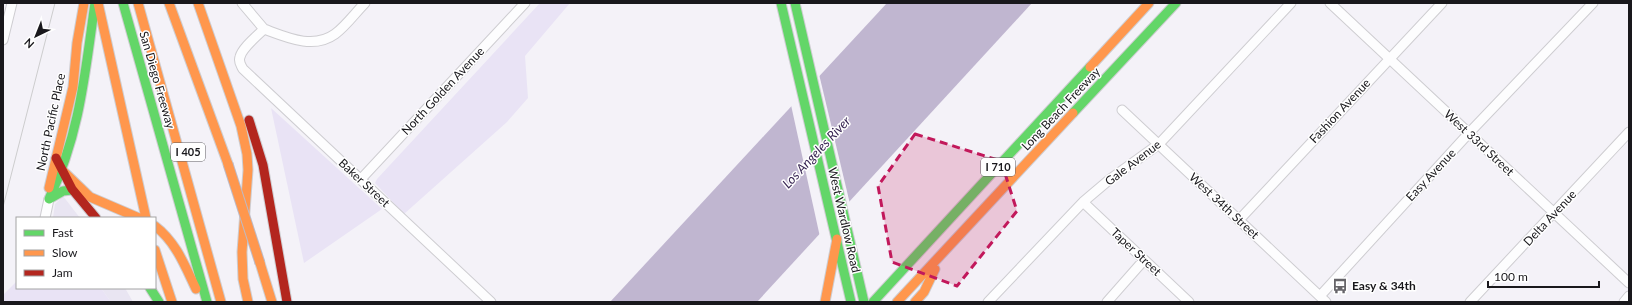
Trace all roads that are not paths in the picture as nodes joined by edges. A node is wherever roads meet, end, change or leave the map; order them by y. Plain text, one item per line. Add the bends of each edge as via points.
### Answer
1 (12, 3) edge
2 (84, 3) edge
3 (95, 3) edge
4 (98, 3) edge
5 (138, 3) edge
6 (146, 3) edge
7 (169, 3) edge
8 (242, 3) edge
9 (365, 3) edge
10 (525, 3) edge
11 (781, 3) edge
12 (795, 3) edge
13 (1149, 3) edge
14 (1176, 3) edge
15 (1291, 3) edge
16 (1330, 3) edge
17 (1442, 3) edge
18 (1593, 3) edge
19 (126, 5) edge
20 (199, 6) edge
21 (6, 20) edge
22 (264, 29) junction
23 (3, 40) edge
24 (1390, 59) junction
25 (1122, 110) dead end
26 (1629, 132) edge
27 (1469, 134) junction
28 (1159, 144) junction
29 (56, 158) junction
30 (62, 170) junction
31 (360, 179) junction
32 (76, 189) junction
33 (49, 199) junction
34 (1082, 202) junction
35 (1554, 213) junction
36 (45, 217) edge
37 (95, 217) edge
38 (137, 217) edge
39 (146, 217) edge
40 (1239, 220) junction
41 (156, 227) edge
42 (837, 239) junction
43 (156, 253) edge
44 (943, 253) junction
45 (1144, 260) junction
46 (1629, 283) edge
47 (151, 289) edge
48 (1629, 296) edge
49 (1323, 299) edge
50 (159, 302) edge
51 (172, 302) edge
52 (203, 302) edge
53 (207, 302) edge
54 (216, 302) edge
55 (221, 302) edge
56 (229, 302) edge
57 (248, 302) edge
58 (272, 302) edge
59 (288, 302) edge
60 (491, 302) edge
61 (825, 302) edge
62 (851, 302) edge
63 (864, 302) edge
64 (874, 302) edge
65 (897, 302) edge
66 (916, 302) edge
67 (988, 302) edge
68 (1106, 302) edge
69 (1189, 302) edge
70 (1470, 302) edge
71 (1624, 302) edge

1 - 21 street
2 - 29 main road, North Pacific Place via 73,87
3 - 30 main road, North Pacific Place via 84,90
4 - 39 main road
5 - 55 main road
6 - 56 main road, San Diego Freeway / I 405
7 - 58 main road, bridge via 228,164
8 - 22 street
9 - 22 street via 336,34 326,40 303,41
10 - 31 street, North Golden Avenue
11 - 42 main road, West Wardlow Road
12 - 63 main road, West Wardlow Road
13 - 64 main road, Long Beach Freeway / I 710
14 - 44 main road, Long Beach Freeway / I 710
15 - 28 street, Gale Avenue
16 - 24 street, West 33rd Street
17 - 24 street, Fashion Avenue
18 - 27 street, Easy Avenue
19 - 53 main road, San Diego Freeway / I 405
19 - 54 main road
20 - 57 main road via 241,126 247,154 242,266
20 - 59 main road via 258,146
21 - 23 street
22 - 31 street, Baker Street via 243,51 239,63 248,75
24 - 27 street, West 33rd Street
24 - 40 street, Fashion Avenue
25 - 28 street, West 34th Street
26 - 35 street, Delta Avenue
27 - 35 street, West 33rd Street
27 - 49 street, Easy Avenue
28 - 34 street, Gale Avenue
28 - 40 street, West 34th Street
29 - 30 main road
29 - 33 main road, North Pacific Place
30 - 32 main road
30 - 33 main road, North Pacific Place
31 - 60 street, Baker Street
32 - 33 main road via 63,191
32 - 37 main road
32 - 38 main road via 97,201
33 - 36 street, North Pacific Place
34 - 45 street, Taper Street
34 - 67 street, Gale Avenue
35 - 46 street, West 33rd Street
35 - 70 street, Delta Avenue
40 - 49 street, West 34th Street
41 - 52 main road via 174,246
42 - 61 main road
42 - 62 main road, West Wardlow Road
43 - 51 main road
44 - 65 main road, Long Beach Freeway / I 710
44 - 66 main road via 924,292
45 - 68 street
45 - 69 street, Taper Street
47 - 50 main road
48 - 71 street

